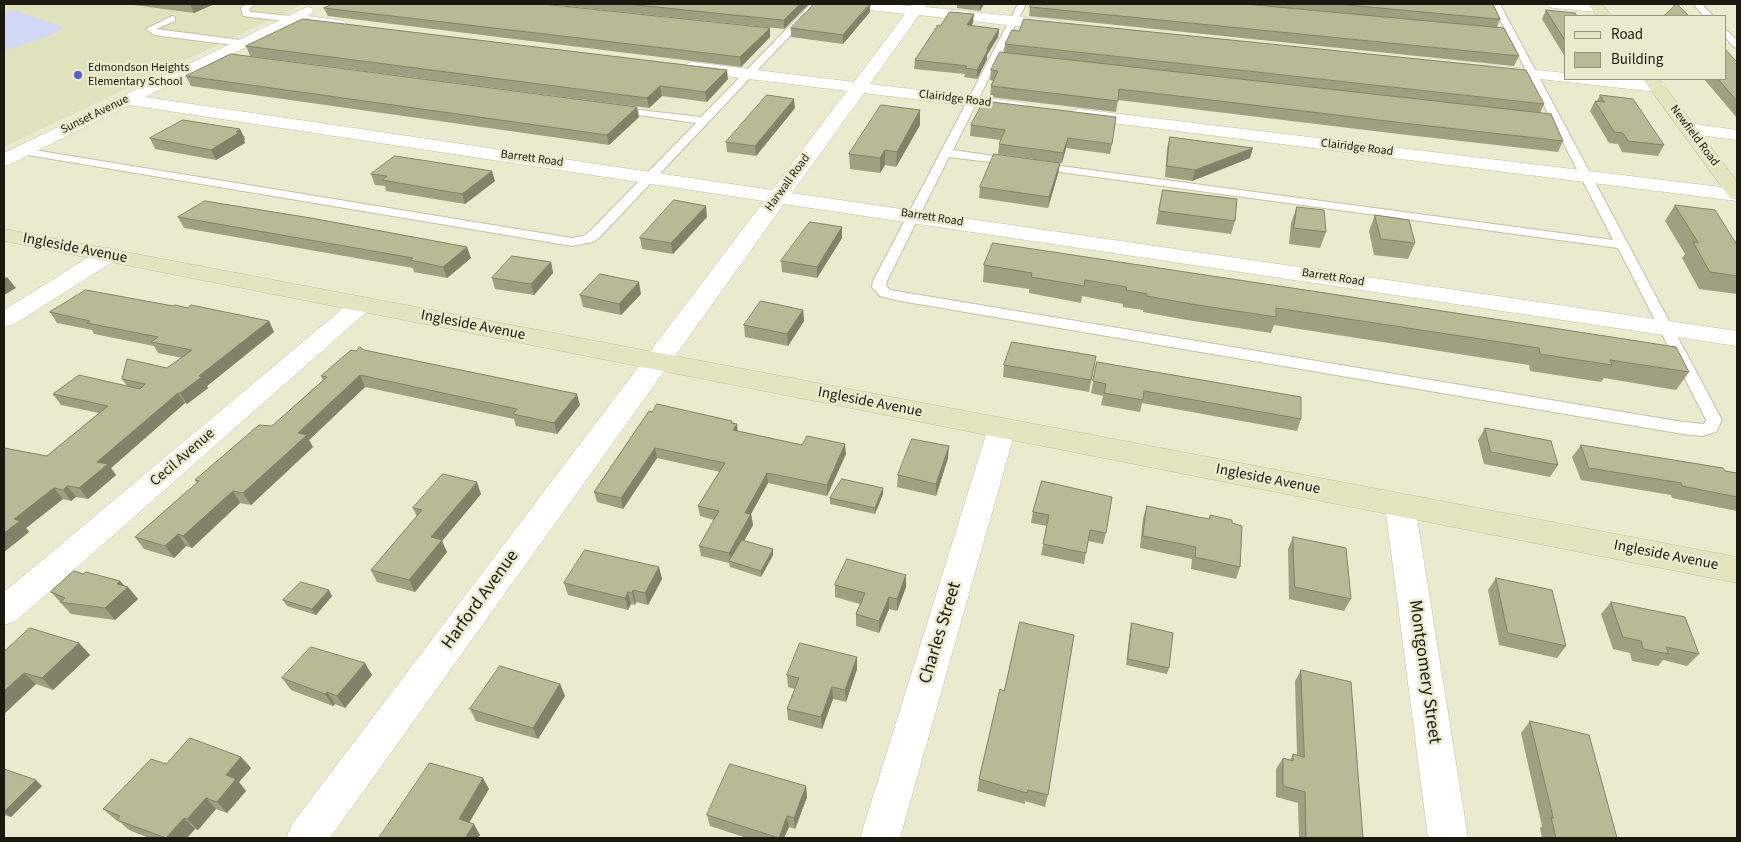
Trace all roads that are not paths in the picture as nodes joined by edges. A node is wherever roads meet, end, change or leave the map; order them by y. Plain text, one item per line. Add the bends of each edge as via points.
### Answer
1 (252, 4) edge
2 (322, 4) edge
3 (816, 4) edge
4 (852, 4) edge
5 (1022, 4) edge
6 (1496, 4) edge
7 (1554, 4) edge
8 (1697, 4) edge
9 (917, 7) edge
10 (1599, 9) edge
11 (1708, 15) edge
12 (172, 18) dead end
13 (292, 19) junction
14 (1014, 21) junction
15 (360, 27) edge
16 (1073, 27) edge
17 (1726, 33) edge
18 (1737, 45) edge
19 (238, 51) junction
20 (671, 64) edge
21 (1476, 69) edge
22 (749, 74) junction
23 (1535, 75) junction
24 (1564, 78) edge
25 (1596, 80) edge
26 (1654, 83) edge
27 (858, 87) junction
28 (127, 100) junction
29 (973, 101) junction
30 (606, 108) edge
31 (1032, 108) edge
32 (1062, 112) edge
33 (704, 121) junction
34 (1689, 129) junction
35 (1737, 135) edge
36 (22, 151) junction
37 (946, 153) junction
38 (4, 160) edge
39 (651, 176) junction
40 (1587, 176) junction
41 (1737, 194) edge
42 (779, 195) junction
43 (914, 215) junction
44 (4, 235) edge
45 (1621, 245) junction
46 (108, 255) junction
47 (362, 304) junction
48 (4, 320) edge
49 (1666, 328) junction
50 (1737, 339) edge
51 (656, 362) junction
52 (1002, 428) junction
53 (1400, 505) junction
54 (1737, 570) edge
55 (4, 611) edge
56 (306, 838) edge
57 (880, 838) edge
58 (1448, 838) edge

1 - 13 lane via 246,8 246,14
2 - 13 street, Sunset Avenue
3 - 22 lane via 781,34
4 - 9 street
5 - 14 lane
6 - 23 lane via 1507,33
7 - 10 street
8 - 11 lane
9 - 14 street
9 - 27 street, Harwall Road
12 - 19 lane via 150,29
13 - 15 street
13 - 19 street, Sunset Avenue
14 - 16 street
14 - 29 lane via 998,58
17 - 18 lane
19 - 28 street, Sunset Avenue via 216,56
20 - 22 street, Clairidge Road
21 - 23 street
22 - 27 street, Clairidge Road
22 - 33 lane
23 - 24 street
23 - 40 lane via 1554,121
25 - 26 street
26 - 34 main road, Newfield Road
27 - 29 street, Clairidge Road
27 - 42 street, Harwall Road
28 - 36 street, Sunset Avenue
28 - 39 street, Barrett Road
29 - 31 street, Clairidge Road
29 - 37 lane
30 - 33 lane
32 - 40 street, Clairidge Road
33 - 39 lane
34 - 35 street
34 - 41 main road, Newfield Road
36 - 38 street, Sunset Avenue
36 - 39 lane via 572,242 588,240 594,235
37 - 43 lane
37 - 45 lane
39 - 42 street, Barrett Road
40 - 41 street, Clairidge Road
40 - 45 lane
42 - 43 street, Barrett Road
42 - 51 street, Harwall Road
43 - 49 street, Barrett Road
43 - 49 lane via 880,281 879,287 885,293 1683,428 1710,428 1714,420
44 - 46 main road, Ingleside Avenue
45 - 49 lane
46 - 47 main road, Ingleside Avenue
46 - 48 street
47 - 51 main road, Ingleside Avenue
47 - 55 street, Cecil Avenue
49 - 50 street, Barrett Road
51 - 52 main road, Ingleside Avenue
51 - 56 street, Harford Avenue
52 - 53 main road, Ingleside Avenue
52 - 57 street, Charles Street
53 - 54 main road, Ingleside Avenue
53 - 58 street, Montgomery Street

